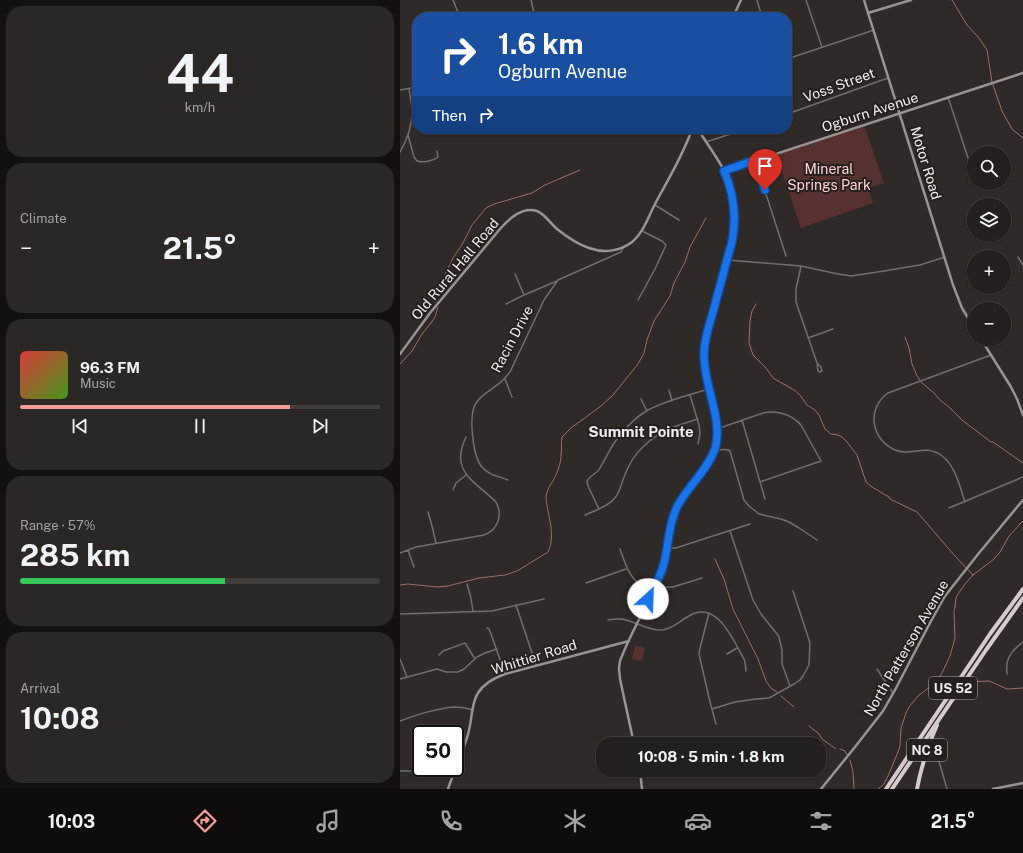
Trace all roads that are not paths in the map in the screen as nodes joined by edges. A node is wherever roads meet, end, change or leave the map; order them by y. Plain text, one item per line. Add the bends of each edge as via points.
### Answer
1 (453, 0) edge
2 (531, 0) edge
3 (741, 0) edge
4 (757, 0) edge
5 (806, 0) edge
6 (864, 0) edge
7 (911, 0) edge
8 (458, 12) edge
9 (534, 12) edge
10 (735, 12) edge
11 (761, 12) edge
12 (868, 13) junction
13 (874, 30) junction
14 (822, 47) junction
15 (792, 57) edge
16 (1023, 73) edge
17 (888, 78) junction
18 (409, 89) junction
19 (412, 89) edge
20 (400, 90) edge
21 (948, 97) junction
22 (792, 107) edge
23 (900, 113) junction
24 (690, 134) edge
25 (701, 134) edge
26 (731, 134) edge
27 (408, 136) junction
28 (706, 142) junction
29 (437, 151) dead end
30 (400, 152) edge
31 (967, 155) edge
32 (755, 160) junction
33 (724, 171) junction
34 (654, 205) junction
35 (679, 220) dead end
36 (642, 231) junction
37 (624, 247) junction
38 (786, 256) dead end
39 (945, 257) junction
40 (1018, 258) dead end
41 (727, 260) junction
42 (1023, 265) edge
43 (802, 266) junction
44 (515, 274) dead end
45 (558, 280) junction
46 (524, 295) junction
47 (638, 300) dead end
48 (506, 304) dead end
49 (967, 316) edge
50 (833, 329) dead end
51 (808, 338) junction
52 (985, 346) edge
53 (400, 354) edge
54 (991, 355) junction
55 (817, 363) dead end
56 (505, 379) junction
57 (709, 389) junction
58 (669, 390) dead end
59 (690, 395) junction
60 (512, 397) dead end
61 (641, 400) dead end
62 (672, 400) junction
63 (647, 411) junction
64 (1023, 415) edge
65 (698, 419) junction
66 (742, 420) junction
67 (717, 429) junction
68 (466, 437) dead end
69 (698, 444) dead end
70 (715, 449) junction
71 (467, 475) junction
72 (1023, 477) edge
73 (508, 480) dead end
74 (760, 482) junction
75 (453, 490) dead end
76 (765, 499) dead end
77 (1023, 500) edge
78 (965, 502) junction
79 (949, 508) dead end
80 (599, 509) junction
81 (428, 512) dead end
82 (585, 515) dead end
83 (750, 524) dead end
84 (730, 530) junction
85 (817, 540) dead end
86 (436, 543) junction
87 (667, 548) junction
88 (620, 549) dead end
89 (408, 550) junction
90 (400, 553) edge
91 (414, 567) dead end
92 (626, 569) junction
93 (702, 578) dead end
94 (586, 583) dead end
95 (467, 584) dead end
96 (656, 584) junction
97 (1023, 589) edge
98 (793, 590) dead end
99 (652, 592) junction
100 (1023, 598) edge
101 (544, 599) dead end
102 (516, 606) junction
103 (473, 612) junction
104 (709, 613) junction
105 (400, 614) edge
106 (608, 620) dead end
107 (637, 624) junction
108 (487, 628) dead end
109 (629, 641) junction
110 (1023, 642) edge
111 (737, 648) junction
112 (496, 649) junction
113 (439, 654) dead end
114 (727, 654) dead end
115 (400, 659) edge
116 (475, 659) junction
117 (536, 665) junction
118 (877, 669) dead end
119 (746, 671) dead end
120 (505, 674) junction
121 (1007, 674) dead end
122 (407, 677) junction
123 (400, 679) edge
124 (790, 686) junction
125 (893, 693) junction
126 (712, 709) junction
127 (473, 710) junction
128 (944, 712) junction
129 (400, 721) edge
130 (716, 724) dead end
131 (632, 737) edge
132 (936, 751) dead end
133 (400, 771) edge
134 (412, 771) dead end
135 (641, 777) edge
136 (1023, 783) edge
137 (448, 789) edge
138 (642, 789) edge
139 (821, 789) edge
140 (886, 789) edge
141 (892, 789) edge
142 (917, 789) edge
143 (947, 789) edge
144 (993, 789) edge

1 - 8 street
2 - 9 street
3 - 10 street
4 - 11 street
5 - 14 street
6 - 12 street, Motor Road
7 - 12 street
12 - 13 street, Motor Road
13 - 14 street
13 - 17 street, Motor Road
14 - 15 street
16 - 21 street, Ogburn Avenue
17 - 22 street, Voss Street via 794,112
17 - 23 street, Motor Road
18 - 19 street
18 - 20 street
18 - 27 street via 412,112
21 - 23 street, Ogburn Avenue
21 - 31 street
23 - 32 street, Ogburn Avenue
23 - 39 street, Motor Road
24 - 34 street, Old Rural Hall Road
25 - 28 street
26 - 28 street
27 - 29 street via 417,161 436,159
27 - 30 street
28 - 33 street
32 - 33 street, Ogburn Avenue
32 - 38 street
33 - 41 street via 731,191 734,219 733,237
34 - 35 street
34 - 36 street, Old Rural Hall Road
36 - 37 street, Old Rural Hall Road
36 - 47 street via 666,245
37 - 45 street via 621,252
37 - 53 street, Old Rural Hall Road via 606,252 589,248 571,240 544,215 536,211 521,212 500,229 430,313
39 - 43 street via 855,276
39 - 49 street, Motor Road via 953,285
40 - 42 street
41 - 43 street
41 - 57 street via 704,346 705,373
43 - 51 street via 795,296
44 - 46 street
45 - 46 street
45 - 56 street, Racin Drive via 544,300
46 - 48 street
50 - 51 street
51 - 55 street
52 - 54 street
54 - 64 street via 1015,394
54 - 78 street via 888,393 874,414 877,434 891,448 899,452 932,451 947,460
56 - 60 street
56 - 73 street, Racin Drive via 474,405 472,435 481,465 491,474
57 - 59 street
57 - 67 street
58 - 62 street
59 - 62 street
59 - 65 street
61 - 63 street
62 - 63 street
63 - 80 street via 616,439 599,470 587,480
65 - 69 street
65 - 80 street via 672,427 644,445 627,469 614,499
66 - 67 street
66 - 74 street
66 - 74 street via 771,412 789,415 801,425 821,461
67 - 70 street
68 - 71 street via 460,460
70 - 85 street via 730,451 744,500 755,511 789,522
70 - 87 street via 707,466 673,516
71 - 75 street
71 - 86 street via 496,502 500,514 498,522 488,533
72 - 78 street
74 - 76 street
77 - 125 street, North Patterson Avenue via 945,596
78 - 79 street
80 - 82 street
81 - 86 street
83 - 84 street
84 - 87 street via 685,546
84 - 124 street via 753,600 779,637 782,664
86 - 89 street
87 - 96 street
88 - 92 street
89 - 90 street
89 - 91 street
92 - 94 street
92 - 99 street via 636,583
93 - 96 street via 673,587
95 - 103 street
96 - 99 street
97 - 140 highway, US 52
98 - 124 street via 810,650 806,672 800,680
99 - 107 street
100 - 128 highway, US 52
101 - 102 street
102 - 103 street
102 - 117 street
103 - 105 street
104 - 107 street via 692,614 675,626 662,630
104 - 111 street via 720,620
104 - 126 street via 699,652
106 - 107 street via 622,619
107 - 109 street
108 - 112 street via 492,634
109 - 117 street, Whittier Road
109 - 131 street via 620,661 619,676
110 - 121 street via 1008,659
111 - 114 street
111 - 119 street via 745,662
112 - 116 street
112 - 120 street
113 - 116 street via 465,643
115 - 122 street
116 - 122 street via 458,672 437,669
117 - 120 street, Whittier Road
118 - 125 street
120 - 127 street, Whittier Road via 481,688 474,700
122 - 123 street
124 - 126 street via 769,698 735,702
125 - 139 street, North Patterson Avenue via 876,721
126 - 130 street
127 - 129 street via 450,708
127 - 137 street, Whittier Road via 468,736
128 - 141 highway, US 52
128 - 142 highway, NC 8 via 932,736
132 - 143 street
133 - 134 street
135 - 138 street
136 - 144 street

